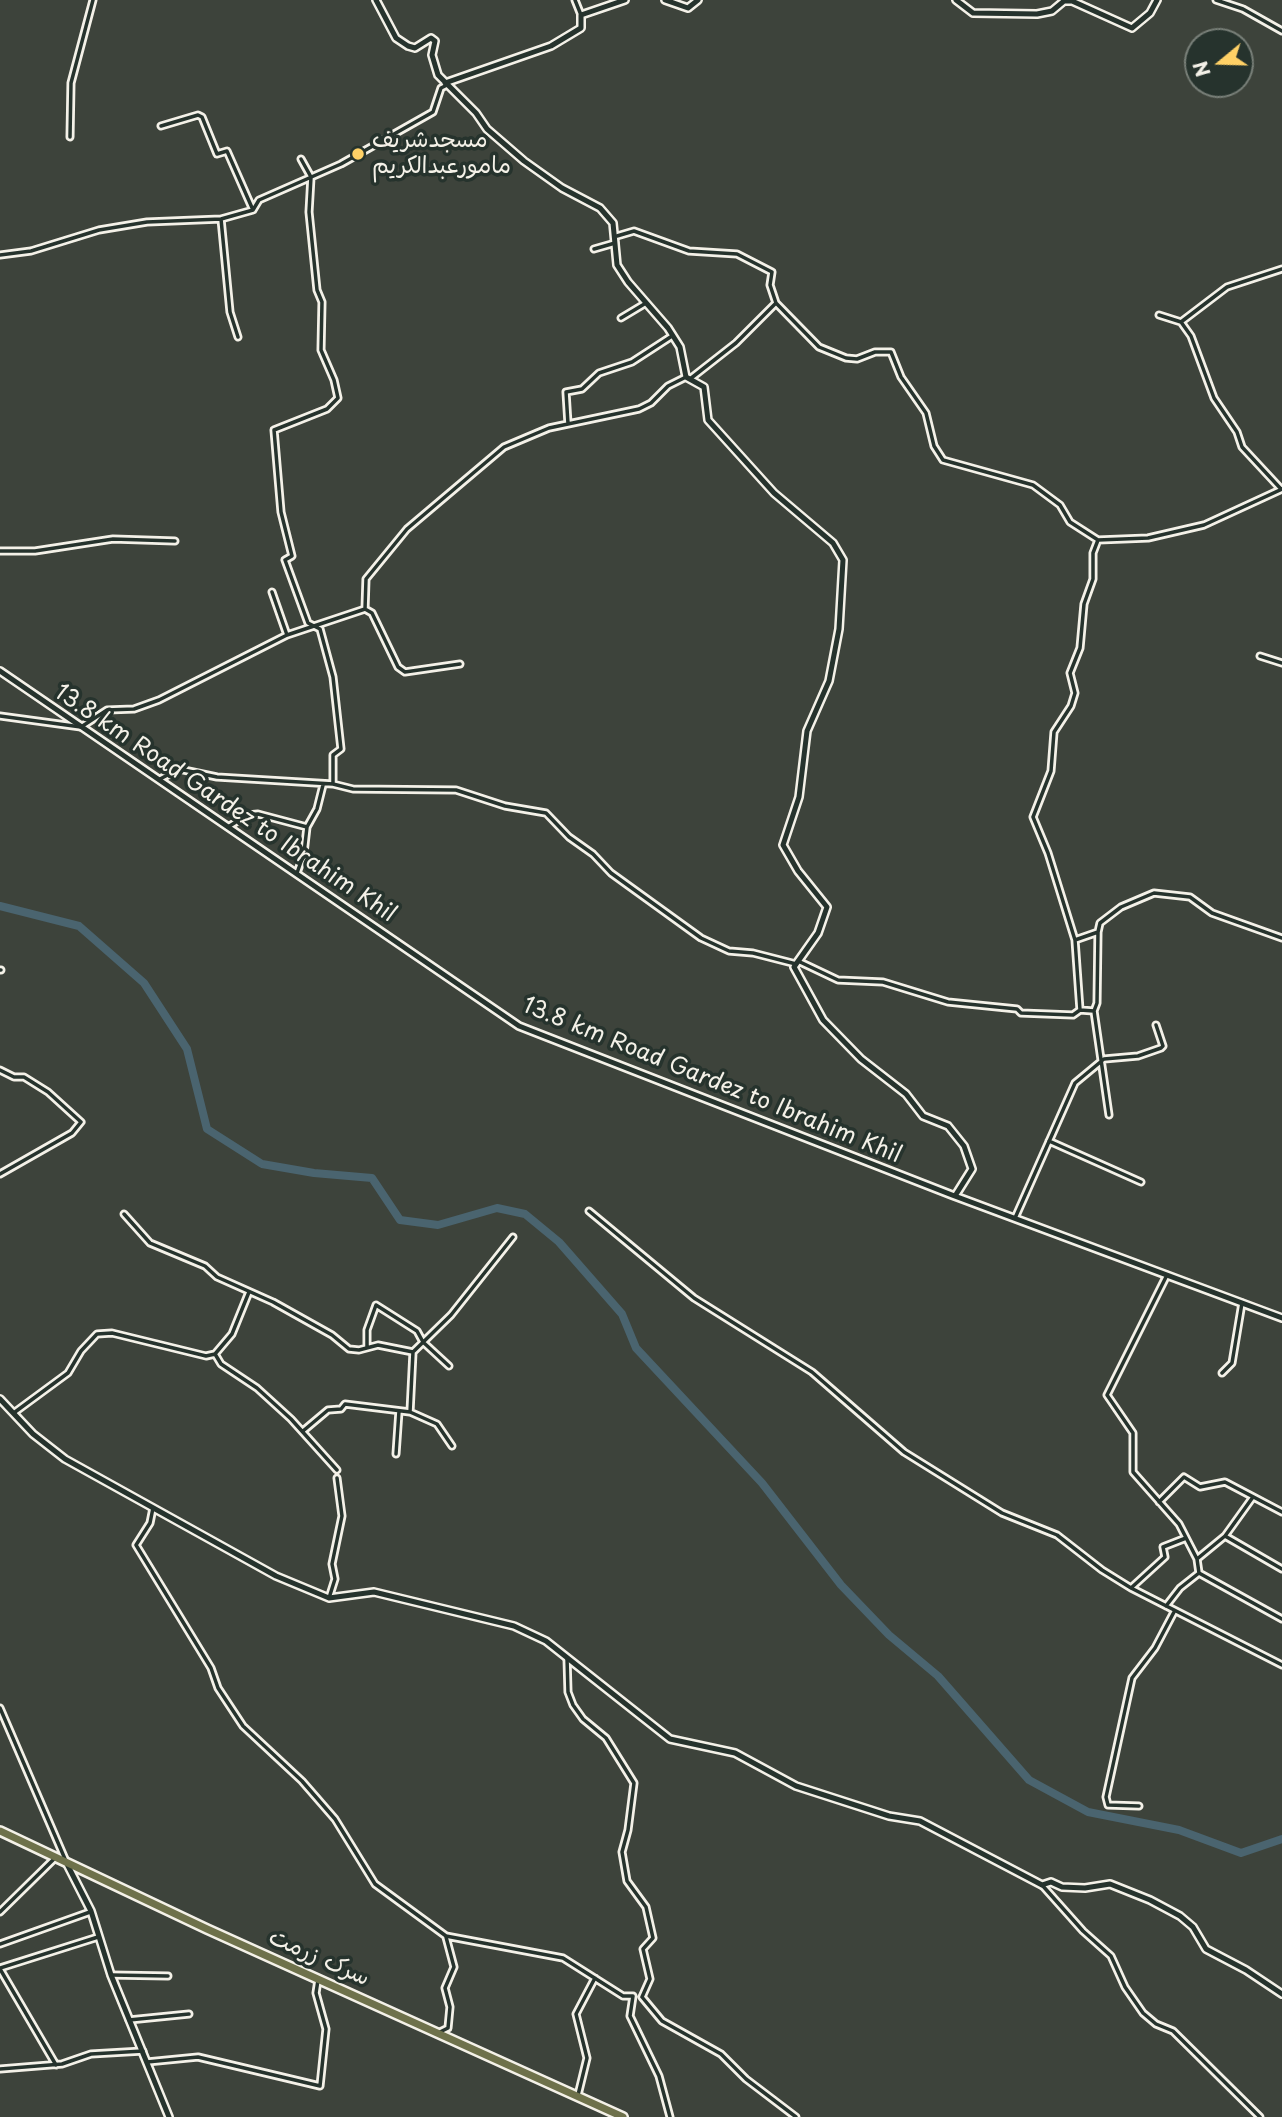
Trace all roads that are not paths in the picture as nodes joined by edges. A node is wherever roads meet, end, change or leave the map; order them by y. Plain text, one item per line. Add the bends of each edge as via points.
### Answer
1 (93, 0) edge
2 (376, 0) edge
3 (575, 0) edge
4 (625, 0) edge
5 (664, 0) edge
6 (698, 0) edge
7 (956, 0) edge
8 (1157, 0) edge
9 (1216, 0) edge
10 (581, 15) junction
11 (1282, 31) edge
12 (446, 84) junction
13 (161, 126) dead end
14 (70, 137) dead end
15 (301, 159) dead end
16 (311, 177) junction
17 (253, 210) junction
18 (221, 219) junction
19 (617, 236) junction
20 (615, 243) junction
21 (594, 249) dead end
22 (0, 255) edge
23 (1282, 268) edge
24 (647, 303) junction
25 (776, 303) junction
26 (1159, 315) dead end
27 (621, 318) dead end
28 (1181, 322) junction
29 (673, 336) junction
30 (238, 337) dead end
31 (688, 378) junction
32 (568, 424) junction
33 (1282, 489) edge
34 (1098, 540) junction
35 (174, 541) dead end
36 (0, 551) edge
37 (272, 592) dead end
38 (365, 609) junction
39 (313, 626) junction
40 (287, 635) junction
41 (1260, 656) dead end
42 (1282, 663) edge
43 (460, 664) dead end
44 (0, 671) edge
45 (0, 716) edge
46 (82, 727) junction
47 (159, 780) junction
48 (333, 784) junction
49 (323, 785) junction
50 (228, 827) junction
51 (307, 827) junction
52 (297, 874) junction
53 (1098, 932) junction
54 (1282, 938) edge
55 (1075, 940) junction
56 (797, 962) junction
57 (1080, 1010) junction
58 (1094, 1011) junction
59 (1156, 1025) dead end
60 (1100, 1062) junction
61 (0, 1070) edge
62 (1109, 1115) dead end
63 (1049, 1141) junction
64 (0, 1174) edge
65 (1141, 1182) dead end
66 (955, 1196) junction
67 (589, 1211) dead end
68 (124, 1214) dead end
69 (1016, 1219) junction
70 (513, 1237) dead end
71 (1167, 1275) junction
72 (249, 1293) junction
73 (1242, 1303) junction
74 (1282, 1318) edge
75 (423, 1342) junction
76 (367, 1347) junction
77 (413, 1352) junction
78 (215, 1354) junction
79 (449, 1366) dead end
80 (1222, 1373) dead end
81 (0, 1399) edge
82 (399, 1411) junction
83 (15, 1412) junction
84 (410, 1412) junction
85 (303, 1431) junction
86 (452, 1446) dead end
87 (396, 1454) dead end
88 (337, 1470) dead end
89 (337, 1478) dead end
90 (1253, 1497) junction
91 (1159, 1502) junction
92 (153, 1508) junction
93 (1282, 1512) edge
94 (1226, 1536) junction
95 (1186, 1538) junction
96 (1197, 1559) junction
97 (1282, 1569) edge
98 (1199, 1573) junction
99 (1132, 1588) junction
100 (329, 1598) junction
101 (1166, 1606) junction
102 (1174, 1612) junction
103 (1282, 1619) edge
104 (567, 1658) junction
105 (1282, 1665) edge
106 (0, 1707) edge
107 (1139, 1806) dead end
108 (0, 1831) edge
109 (56, 1856) junction
110 (65, 1859) junction
111 (1046, 1884) junction
112 (90, 1911) junction
113 (0, 1912) edge
114 (100, 1937) junction
115 (449, 1937) junction
116 (0, 1944) edge
117 (0, 1968) edge
118 (111, 1975) junction
119 (168, 1976) dead end
120 (594, 1978) junction
121 (318, 1979) junction
122 (1282, 1994) edge
123 (642, 1997) junction
124 (634, 1998) junction
125 (189, 2014) dead end
126 (128, 2020) junction
127 (439, 2033) junction
128 (142, 2051) junction
129 (147, 2062) junction
130 (56, 2065) junction
131 (0, 2069) edge
132 (578, 2097) junction
133 (169, 2117) edge
134 (623, 2117) edge
135 (670, 2117) edge
136 (796, 2117) edge
137 (1261, 2117) edge

1 - 14 street via 71,83
2 - 12 street via 396,37 408,46 415,48 431,38 435,41 433,63
3 - 10 street
4 - 10 street
5 - 6 street via 688,8
7 - 8 street via 973,13 1037,14 1072,1 1132,28
9 - 11 street
10 - 12 street via 581,28 551,46
12 - 16 street via 433,112
12 - 19 street via 518,157 600,208
13 - 17 street via 202,117 217,153 227,150
15 - 16 street
16 - 17 street via 260,200
16 - 39 street via 309,212 322,302 321,350 338,398 327,409 274,430 281,512 292,556 285,560
17 - 18 street
18 - 22 street via 135,224
18 - 30 street via 230,312
19 - 20 street
19 - 25 street via 635,232 689,251 748,258 772,272 770,285
20 - 21 street
20 - 24 street via 621,271
23 - 28 street via 1227,287
24 - 27 street
24 - 29 street
25 - 31 street via 736,343
25 - 34 street via 819,347 834,355 858,359 891,352 901,377 926,413 934,446 943,460 1033,485 1060,505 1070,522
26 - 28 street
28 - 33 street via 1191,336 1214,398 1242,447
29 - 31 street
29 - 32 street via 632,362 599,373 582,389 566,392
31 - 32 street via 668,386 639,409
31 - 56 street via 704,387 708,420 774,493 833,543 843,560 839,629 829,681 807,731 799,797 783,845 828,907 818,933
32 - 38 street via 504,447 407,528 366,579
33 - 34 street via 1204,525 1148,538
34 - 55 street via 1080,649 1070,673 1075,694 1054,732 1051,771 1033,817
35 - 36 street via 113,539 35,551
37 - 40 street
38 - 39 street
38 - 43 street via 372,613 398,667 405,672
39 - 40 street
39 - 48 street via 320,629 328,652 336,699 341,749 332,755
40 - 46 street via 159,700 134,709 107,710
41 - 42 street
44 - 46 street, 13.8 km Road Gardez to Ibrahim Khil
45 - 46 street
46 - 47 street, 13.8 km Road Gardez to Ibrahim Khil
47 - 49 street via 179,769 217,778
47 - 50 street, 13.8 km Road Gardez to Ibrahim Khil
48 - 49 street
48 - 56 street via 354,789 456,790 546,813 611,873 701,938 729,951
49 - 51 street
50 - 51 street via 258,814
50 - 52 street, 13.8 km Road Gardez to Ibrahim Khil
51 - 52 street
52 - 66 street, 13.8 km Road Gardez to Ibrahim Khil via 519,1026
53 - 54 street via 1100,923 1121,907 1154,893 1190,897 1212,913
53 - 55 street
53 - 58 street
55 - 57 street
56 - 57 street via 838,980 883,982 948,1002 1021,1013 1073,1015
56 - 66 street via 794,967 823,1020 861,1059 906,1094 923,1116 948,1126 964,1146 972,1169
57 - 58 street
58 - 60 street
59 - 60 street via 1160,1048
60 - 62 street
60 - 63 street via 1075,1083
61 - 64 street via 24,1077 48,1092 81,1122 72,1133
63 - 65 street
63 - 69 street
66 - 69 street, 13.8 km Road Gardez to Ibrahim Khil
67 - 99 street via 694,1298 812,1372 904,1452 1002,1513 1057,1535
68 - 72 street via 150,1243 205,1266
69 - 71 street, 13.8 km Road Gardez to Ibrahim Khil
70 - 75 street via 451,1315
71 - 73 street, 13.8 km Road Gardez to Ibrahim Khil
71 - 91 street via 1107,1395 1133,1433 1133,1472
72 - 76 street via 332,1335 349,1349
72 - 78 street via 232,1334
73 - 74 street, 13.8 km Road Gardez to Ibrahim Khil
73 - 80 street via 1232,1363
75 - 76 street via 397,1316 376,1305 367,1330
75 - 77 street
75 - 79 street
76 - 77 street
77 - 84 street
78 - 83 street via 206,1356 103,1332 90,1339 68,1373
78 - 85 street via 221,1364 257,1388
81 - 83 street
82 - 84 street
82 - 85 street via 345,1404 328,1410
82 - 87 street
83 - 92 street via 33,1434 65,1459
84 - 86 street via 437,1424
85 - 88 street
89 - 100 street via 342,1516
90 - 91 street via 1224,1482 1200,1487 1184,1477
90 - 93 street
90 - 94 street
91 - 95 street
92 - 100 street via 276,1576
92 - 115 street via 150,1523 136,1545 243,1727 319,1800 351,1841 375,1884
94 - 96 street
94 - 97 street
95 - 96 street
95 - 99 street via 1163,1547 1165,1557
96 - 98 street
98 - 101 street
98 - 103 street
99 - 101 street
100 - 104 street via 374,1592 462,1611 514,1626
101 - 102 street
102 - 105 street
102 - 107 street via 1132,1678 1106,1797 1108,1805
104 - 111 street via 670,1739 735,1753 796,1786 889,1816 920,1821
104 - 123 street via 573,1705 606,1738 634,1783 621,1852 627,1881 646,1907 653,1938 643,1949 650,1979
106 - 110 street
108 - 109 highway, سرک زرمت
109 - 110 highway, سرک زرمت
109 - 113 street
110 - 112 street
110 - 121 highway, سرک زرمت
111 - 122 street via 1110,1884 1150,1900 1193,1927 1206,1949
111 - 137 street via 1083,1931 1111,1956 1143,2013 1192,2047
112 - 114 street
112 - 116 street
114 - 117 street
114 - 118 street
115 - 120 street via 564,1958
115 - 127 street via 454,1967 445,1988 449,2028
117 - 130 street
118 - 119 street
118 - 126 street
120 - 124 street
120 - 132 street via 576,2014 587,2059
121 - 127 highway, سرک زرمت
121 - 129 street via 316,1993 326,2029 320,2086 198,2057
123 - 124 street
123 - 136 street via 662,2021 720,2054
124 - 135 street via 630,2016 659,2076
125 - 126 street
126 - 128 street
127 - 132 highway, سرک زرمت
128 - 129 street
128 - 130 street via 91,2054
129 - 133 street
130 - 131 street
132 - 134 highway, سرک زرمت

